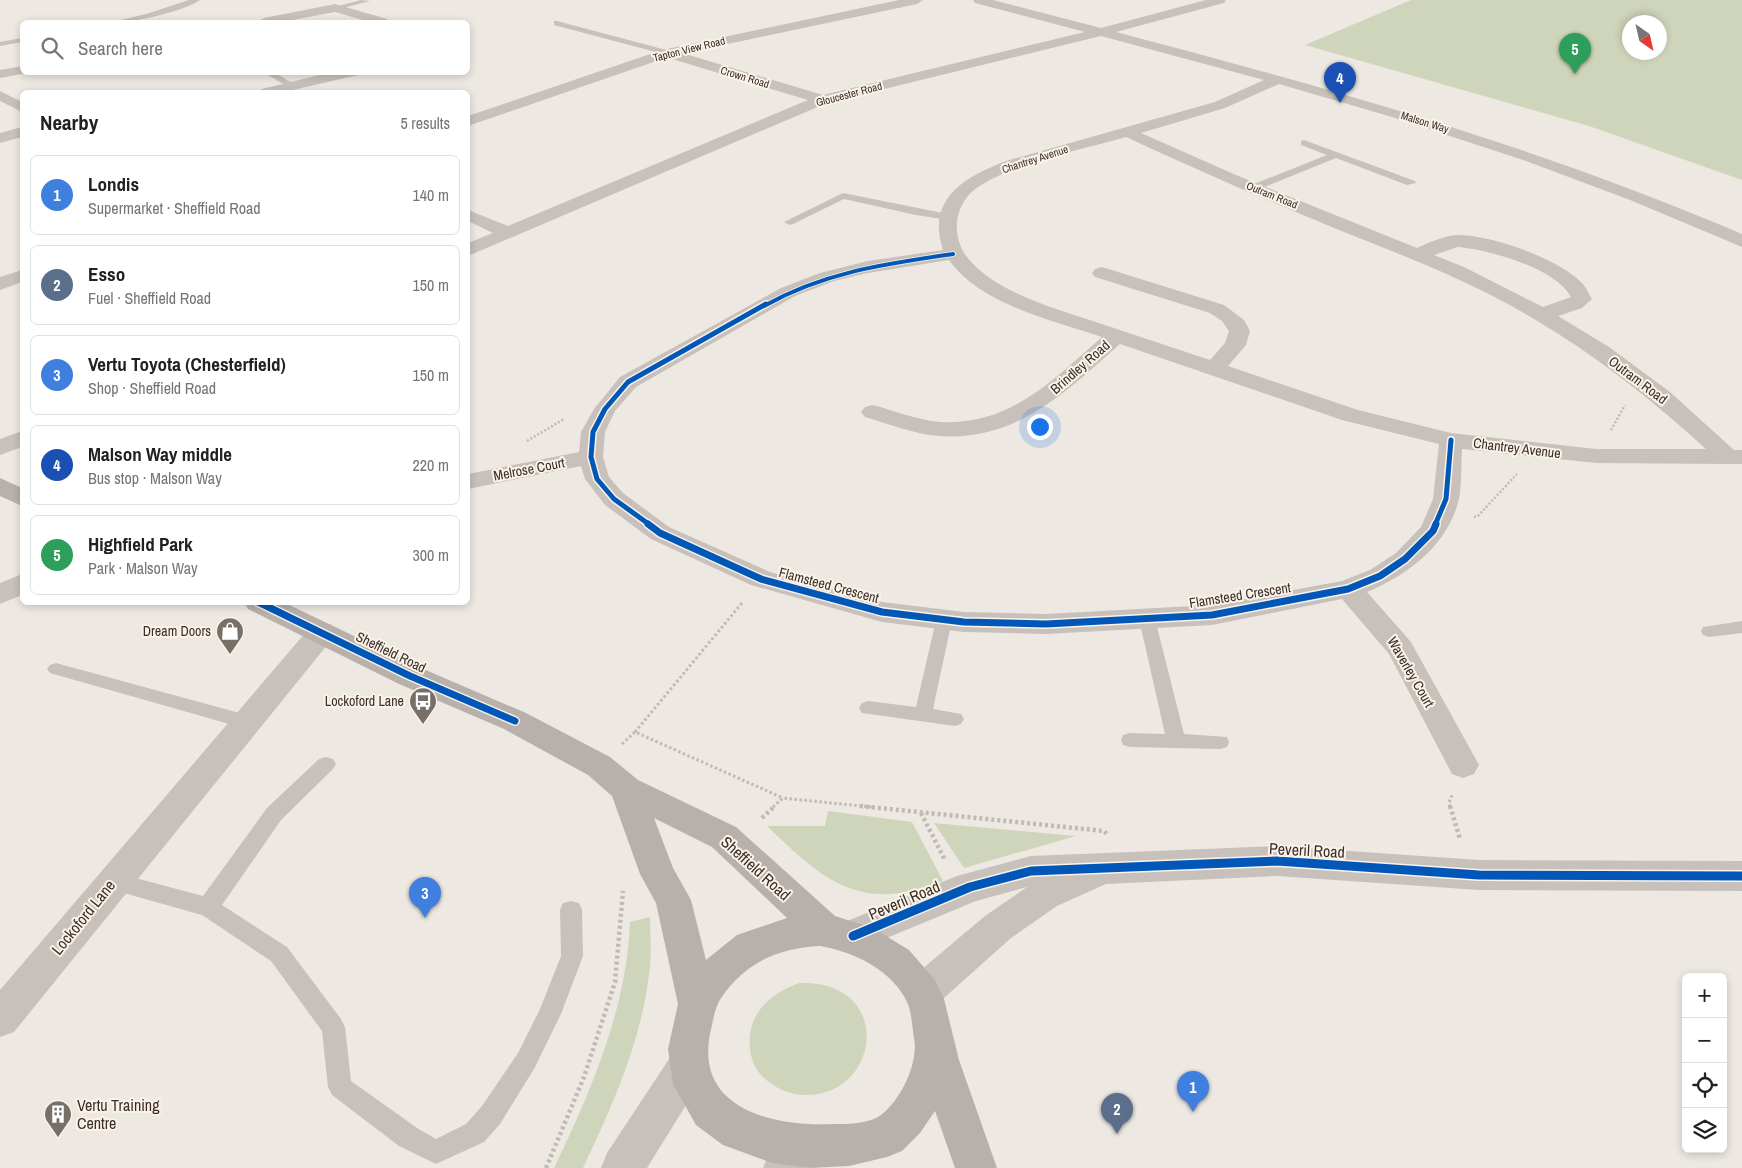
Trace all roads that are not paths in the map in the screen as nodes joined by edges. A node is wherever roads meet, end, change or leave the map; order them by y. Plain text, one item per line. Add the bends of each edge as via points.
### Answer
1 (196, 0) edge
2 (917, 0) edge
3 (979, 0) edge
4 (1220, 0) edge
5 (366, 1) edge
6 (336, 8) junction
7 (127, 20) edge
8 (274, 20) edge
9 (375, 20) edge
10 (557, 22) dead end
11 (1099, 33) junction
12 (20, 40) edge
13 (0, 44) edge
14 (667, 53) junction
15 (20, 70) edge
16 (0, 74) edge
17 (273, 75) edge
18 (340, 75) edge
19 (1277, 80) junction
20 (294, 86) junction
21 (276, 90) edge
22 (0, 95) edge
23 (822, 100) junction
24 (20, 107) edge
25 (470, 120) edge
26 (1127, 132) junction
27 (20, 133) edge
28 (0, 138) edge
29 (1304, 143) dead end
30 (1336, 155) junction
31 (1411, 183) dead end
32 (1253, 188) junction
33 (470, 216) edge
34 (948, 217) junction
35 (789, 222) dead end
36 (508, 233) junction
37 (1742, 241) edge
38 (470, 249) edge
39 (954, 254) junction
40 (1418, 255) junction
41 (1102, 273) dead end
42 (20, 277) edge
43 (0, 284) edge
44 (1541, 314) junction
45 (1116, 336) junction
46 (1213, 369) junction
47 (873, 412) dead end
48 (20, 439) edge
49 (1451, 440) junction
50 (0, 448) edge
51 (591, 457) junction
52 (1735, 457) edge
53 (470, 481) edge
54 (0, 486) edge
55 (20, 497) edge
56 (20, 584) edge
57 (1348, 589) junction
58 (0, 595) edge
59 (264, 605) edge
60 (1146, 619) junction
61 (944, 620) junction
62 (1742, 627) edge
63 (1709, 631) dead end
64 (322, 632) junction
65 (56, 669) dead end
66 (868, 708) dead end
67 (923, 715) junction
68 (955, 719) dead end
69 (247, 722) junction
70 (1130, 740) dead end
71 (1176, 741) junction
72 (1220, 742) dead end
73 (326, 764) dead end
74 (1463, 765) dead end
75 (626, 789) junction
76 (1124, 869) junction
77 (1742, 876) edge
78 (113, 881) junction
79 (208, 908) junction
80 (571, 910) dead end
81 (839, 933) junction
82 (922, 993) junction
83 (698, 1003) junction
84 (0, 1019) edge
85 (934, 1043) junction
86 (687, 1067) junction
87 (785, 1167) edge
88 (828, 1167) edge
89 (622, 1168) edge
90 (976, 1168) edge

1 - 7 lane
2 - 14 street, Tapton View Road
3 - 11 street, Malson Way
4 - 11 street, Gloucester Road
5 - 6 lane
6 - 8 street
6 - 9 street
10 - 14 lane
11 - 19 street, Malson Way
11 - 23 street, Gloucester Road
12 - 13 lane
14 - 23 street, Crown Road
14 - 25 street, Tapton View Road
15 - 16 street
17 - 20 lane
18 - 20 street
19 - 26 street, Chantrey Avenue via 1220,105
19 - 37 street, Malson Way via 1516,152
20 - 21 street
22 - 24 street
23 - 36 street, Gloucester Road
26 - 32 street, Outram Road
26 - 34 street, Chantrey Avenue via 1012,164 987,175 966,188
27 - 28 street
29 - 30 lane
30 - 31 lane
30 - 32 lane
32 - 40 street, Outram Road
33 - 36 street
34 - 35 lane via 843,196
34 - 39 street, Chantrey Avenue via 947,235
36 - 38 street, Gloucester Road
39 - 45 street, Chantrey Avenue via 965,268 1018,302
39 - 51 street, Flamsteed Crescent via 826,277 779,297 628,382 605,409 593,432
40 - 44 street, Outram Road
40 - 44 street via 1444,243 1471,242 1535,263 1572,283 1581,293 1582,299 1575,304
41 - 46 street via 1218,309 1230,316 1241,335 1238,345
42 - 43 street
44 - 52 street, Outram Road via 1639,380
45 - 46 street, Chantrey Avenue
45 - 47 street, Brindley Road via 1037,404 1018,416 993,424 940,429
46 - 49 street, Chantrey Avenue via 1350,415
48 - 50 street
49 - 52 street, Chantrey Avenue via 1596,456
49 - 57 street, Flamsteed Crescent via 1446,499 1433,531 1405,560 1380,576
51 - 53 street, Melrose Court
51 - 61 street, Flamsteed Crescent via 597,479 614,499 660,533 761,579 882,612
54 - 55 main road
56 - 58 street
57 - 60 street, Flamsteed Crescent via 1212,615
57 - 74 street, Waverley Court via 1401,649
59 - 64 main road, Sheffield Road
60 - 61 street, Flamsteed Crescent via 1046,624
60 - 71 lane
61 - 67 lane
62 - 63 lane
64 - 69 street, Lockoford Lane
64 - 75 main road, Sheffield Road via 410,676 515,721 599,766
65 - 69 lane
66 - 67 lane
67 - 68 lane
69 - 78 street, Lockoford Lane
70 - 71 lane
71 - 72 lane
73 - 79 lane via 274,814
75 - 81 main road, Sheffield Road via 724,837
75 - 83 main road, Sheffield Road via 658,874 673,900
76 - 77 street, Peveril Road via 1277,861 1479,875
76 - 81 street, Peveril Road via 1031,871 970,887
76 - 82 street, Peveril Road via 1044,894 998,927
78 - 79 lane
78 - 84 street, Lockoford Lane
79 - 80 lane via 278,954 333,1028 340,1087 408,1137 436,1152 474,1133 491,1115 526,1061 550,1014 572,956
81 - 82 main road, Sheffield Road via 893,958
81 - 83 main road, Sheffield Road via 787,933 750,946 720,970
82 - 85 main road, Sheffield Road via 931,1017
83 - 86 main road, Sheffield Road via 687,1034
85 - 88 main road, Sheffield Road via 927,1084 905,1121 870,1150
85 - 90 main road, Sheffield Road
86 - 87 main road, Sheffield Road via 693,1095 708,1121 729,1142 756,1158
86 - 89 street
87 - 88 main road, Sheffield Road

